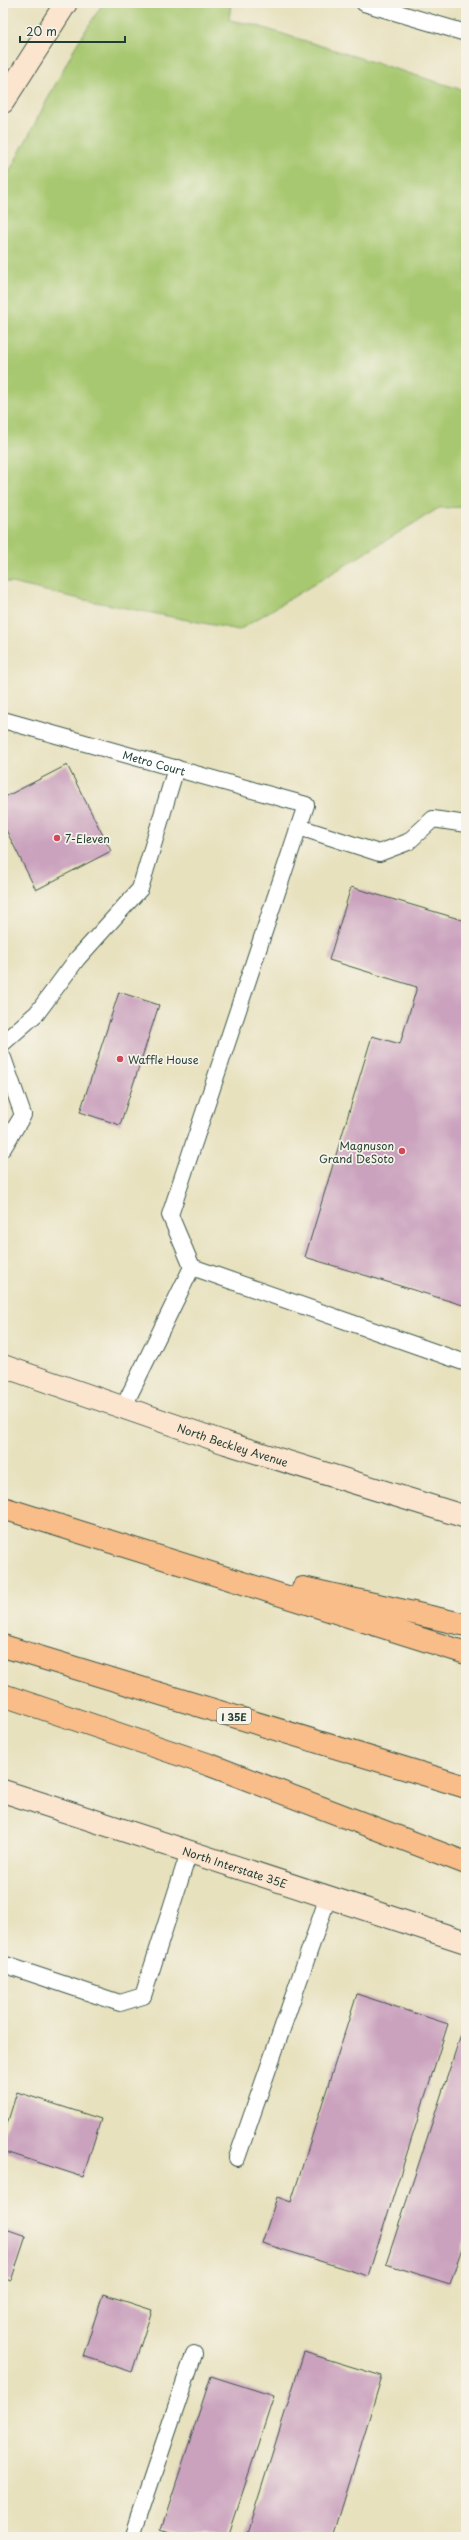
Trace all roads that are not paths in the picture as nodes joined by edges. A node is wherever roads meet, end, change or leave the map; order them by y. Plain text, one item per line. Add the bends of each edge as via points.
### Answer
1 (66, 3) edge
2 (364, 3) edge
3 (466, 33) edge
4 (3, 102) edge
5 (3, 720) edge
6 (176, 768) junction
7 (466, 824) edge
8 (299, 827) junction
9 (3, 1043) edge
10 (3, 1058) edge
11 (3, 1148) edge
12 (192, 1267) junction
13 (466, 1363) edge
14 (3, 1366) edge
15 (123, 1408) junction
16 (3, 1508) edge
17 (466, 1517) edge
18 (141, 1551) junction
19 (466, 1626) edge
20 (3, 1646) edge
21 (466, 1653) edge
22 (3, 1695) edge
23 (466, 1787) edge
24 (3, 1791) edge
25 (189, 1852) junction
26 (466, 1863) edge
27 (328, 1897) junction
28 (466, 1942) edge
29 (3, 1964) edge
30 (237, 2158) dead end
31 (194, 2354) dead end
32 (132, 2537) edge

1 - 4 main road
2 - 3 lane
5 - 6 lane, Metro Court
6 - 8 lane, Metro Court via 306,805
6 - 9 lane via 140,889 77,959 37,1014
7 - 8 lane via 433,818 408,842 380,853
8 - 12 lane via 170,1215
10 - 11 lane via 23,1115
12 - 13 lane
12 - 15 lane
14 - 15 main road, North Beckley Avenue
15 - 17 main road, North Beckley Avenue
16 - 18 highway
18 - 19 highway
18 - 21 highway
20 - 23 highway, I 35E
22 - 26 highway via 210,1765
24 - 25 main road, North Interstate 35E
25 - 27 main road, North Interstate 35E
25 - 29 lane via 143,1996 120,2003
27 - 28 main road, North Interstate 35E
27 - 30 lane
31 - 32 lane

